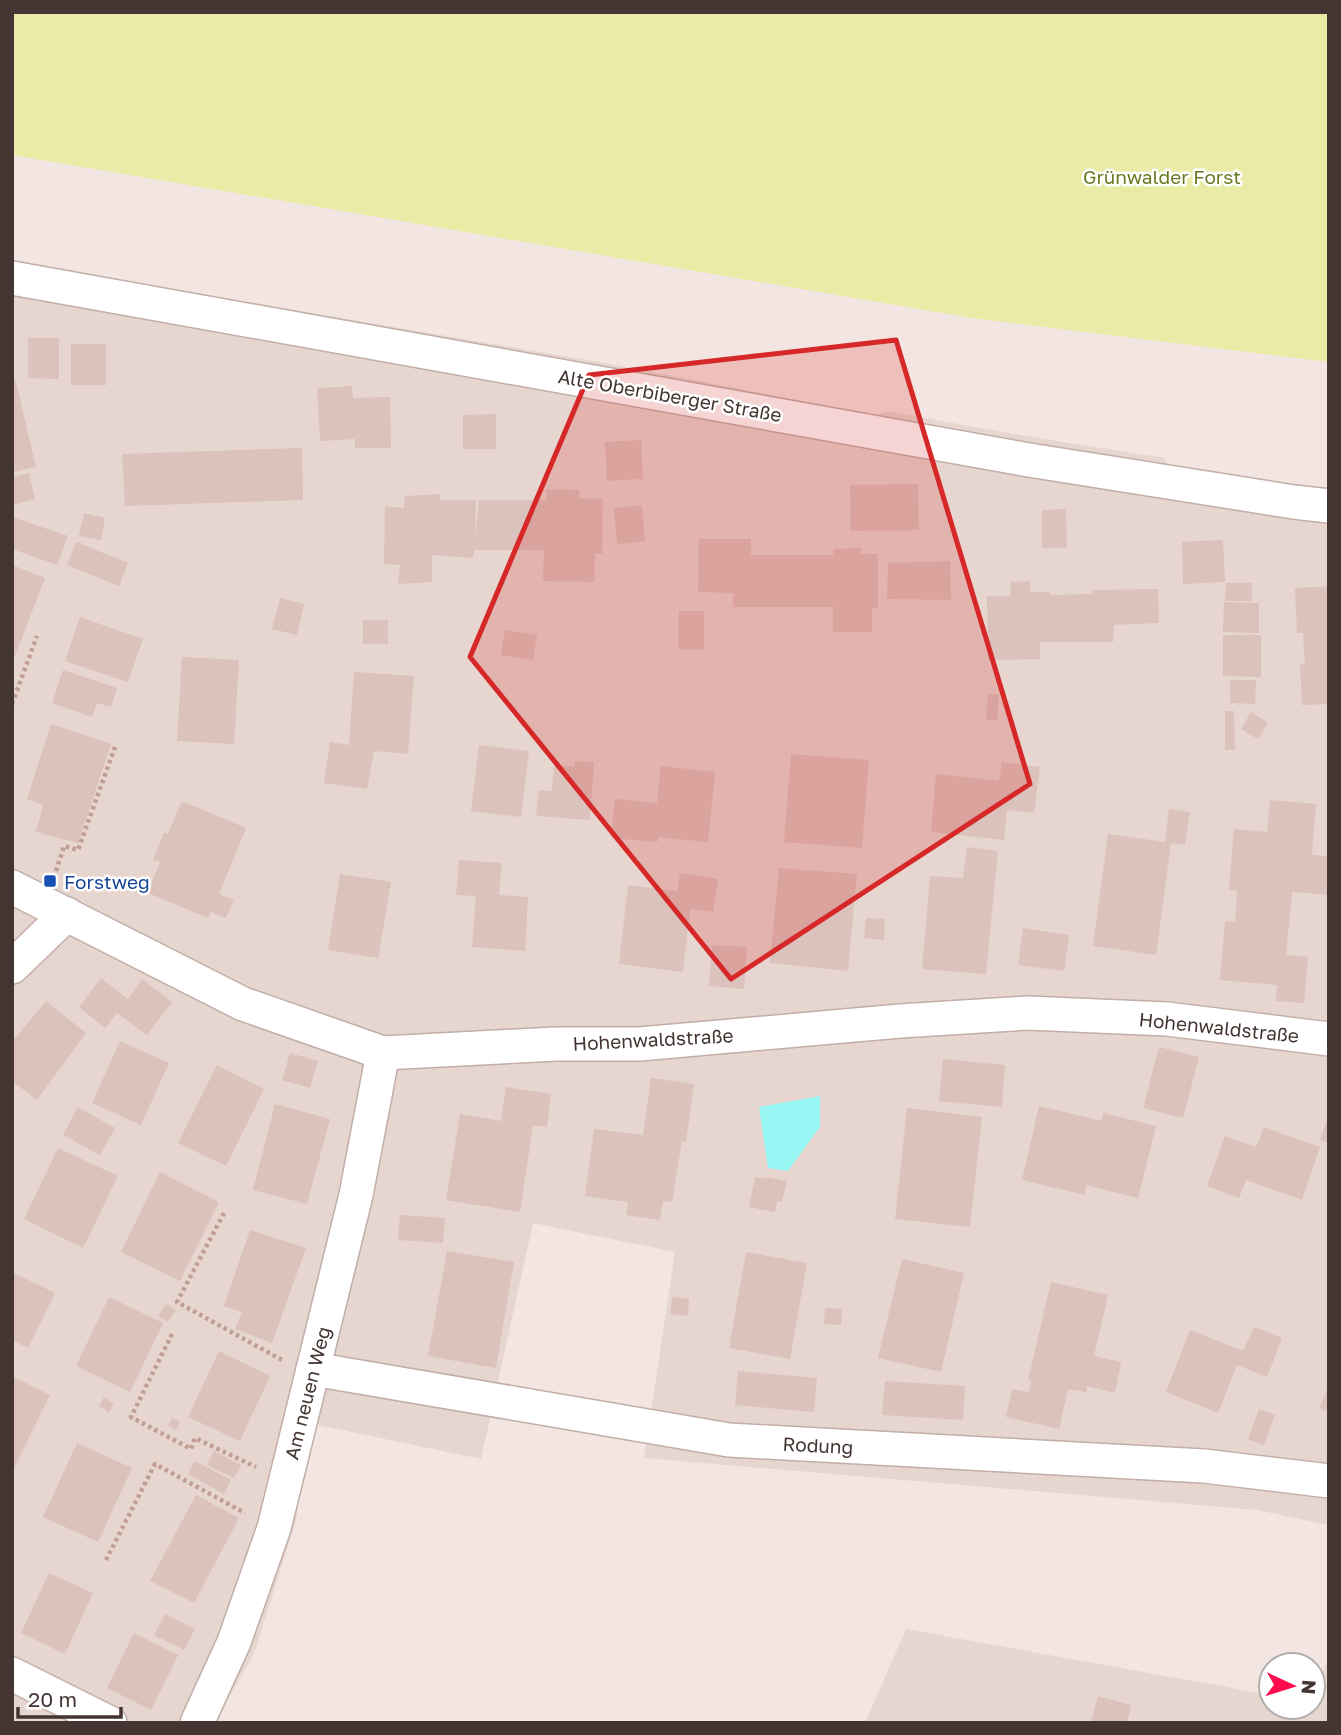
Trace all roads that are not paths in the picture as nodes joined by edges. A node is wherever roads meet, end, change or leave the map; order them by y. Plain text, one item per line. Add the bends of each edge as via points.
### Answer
1 (12, 278) edge
2 (1329, 506) edge
3 (12, 887) edge
4 (57, 909) junction
5 (12, 967) edge
6 (1329, 1039) edge
7 (383, 1053) junction
8 (312, 1373) junction
9 (1329, 1481) edge
10 (12, 1674) edge
11 (110, 1723) edge
12 (197, 1723) edge

1 - 2 street, Alte Oberbiberger Straße via 1042,462
3 - 4 street, Hohenwaldstraße
4 - 5 street
4 - 7 street, Hohenwaldstraße via 243,1004
6 - 7 street, Hohenwaldstraße via 1167,1019 1028,1013 640,1044
7 - 8 street, Am neuen Weg via 356,1195
8 - 9 street, Rodung via 729,1440 1204,1466
8 - 12 street, Am neuen Weg via 274,1528 234,1642
10 - 11 street

